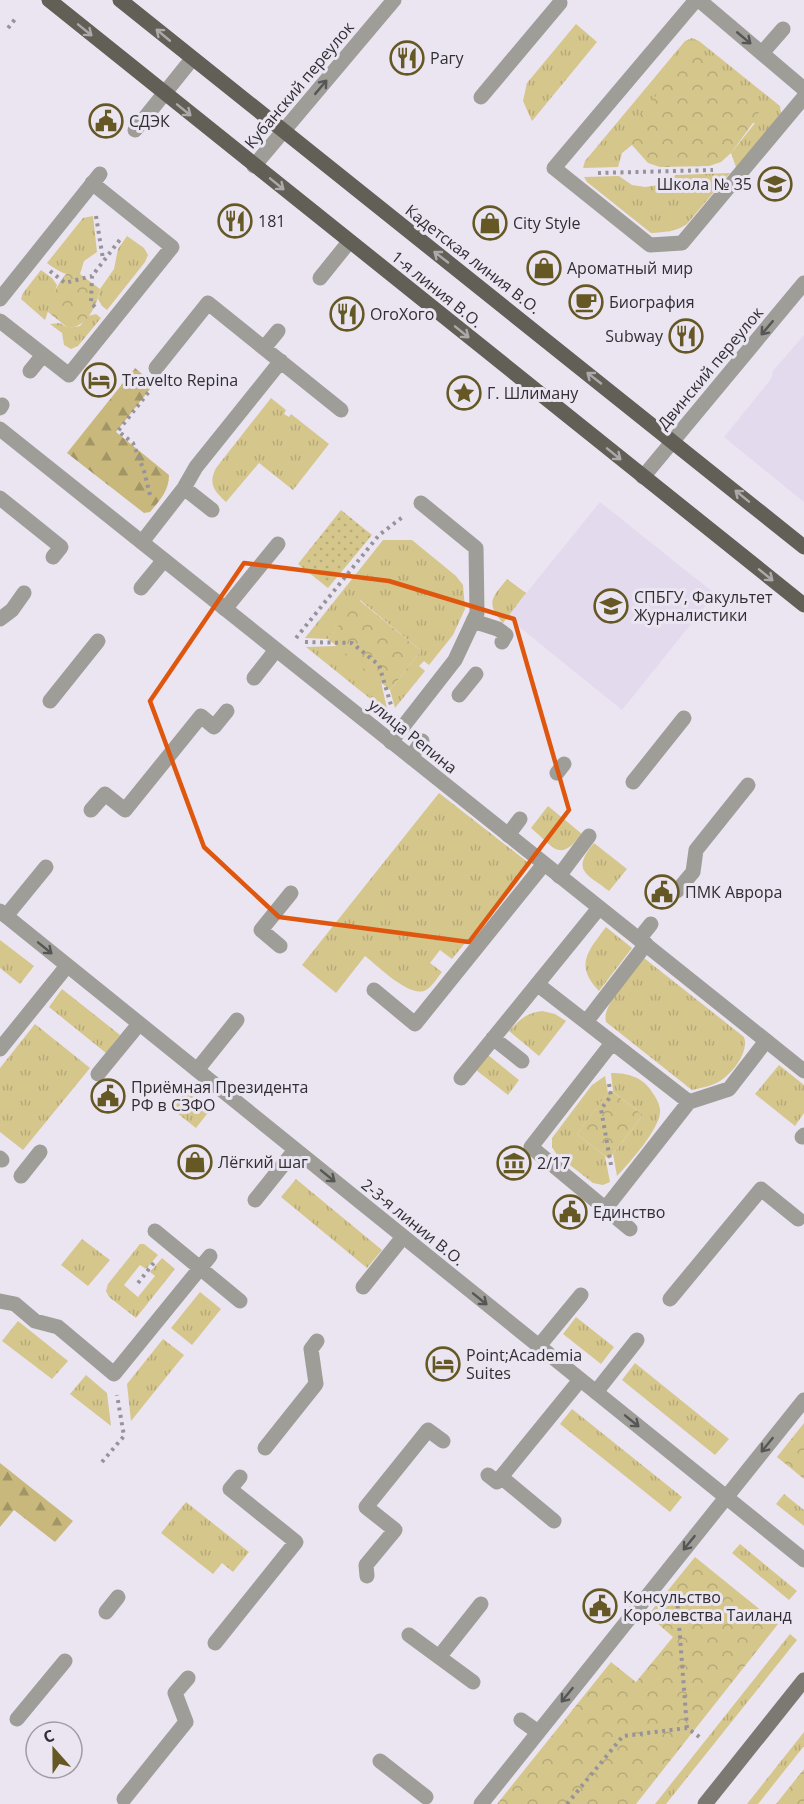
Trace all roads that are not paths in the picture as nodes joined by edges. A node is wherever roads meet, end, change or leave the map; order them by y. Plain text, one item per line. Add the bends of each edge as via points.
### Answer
1 (49, 0) edge
2 (120, 0) edge
3 (394, 0) edge
4 (697, 0) edge
5 (560, 3) dead end
6 (783, 29) dead end
7 (762, 53) junction
8 (192, 59) junction
9 (804, 89) edge
10 (164, 94) junction
11 (481, 97) dead end
12 (804, 97) edge
13 (135, 130) dead end
14 (283, 131) junction
15 (254, 166) junction
16 (349, 242) junction
17 (320, 278) dead end
18 (804, 283) edge
19 (0, 299) edge
20 (0, 321) edge
21 (278, 331) dead end
22 (264, 348) junction
23 (43, 355) junction
24 (281, 362) junction
25 (156, 368) road end
26 (30, 371) dead end
27 (341, 410) dead end
28 (0, 429) edge
29 (673, 440) junction
30 (643, 477) junction
31 (184, 488) junction
32 (0, 498) edge
33 (421, 503) road end
34 (212, 510) dead end
35 (142, 542) junction
36 (278, 544) dead end
37 (804, 546) edge
38 (53, 557) dead end
39 (164, 560) junction
40 (141, 588) dead end
41 (24, 593) dead end
42 (804, 605) edge
43 (225, 609) junction
44 (0, 619) edge
45 (473, 621) junction
46 (98, 641) dead end
47 (502, 642) dead end
48 (280, 652) junction
49 (476, 674) dead end
50 (254, 678) dead end
51 (459, 695) dead end
52 (50, 701) dead end
53 (227, 711) dead end
54 (684, 718) dead end
55 (422, 741) dead end
56 (391, 742) junction
57 (411, 757) junction
58 (633, 782) dead end
59 (748, 785) dead end
60 (91, 810) dead end
61 (520, 819) dead end
62 (508, 835) junction
63 (589, 836) dead end
64 (544, 864) junction
65 (46, 867) dead end
66 (559, 876) junction
67 (677, 891) dead end
68 (291, 893) dead end
69 (599, 908) junction
70 (3, 914) edge
71 (651, 924) dead end
72 (643, 942) junction
73 (280, 946) dead end
74 (67, 966) junction
75 (537, 984) junction
76 (374, 990) dead end
77 (237, 1020) dead end
78 (586, 1022) junction
79 (139, 1024) junction
80 (493, 1038) junction
81 (766, 1041) junction
82 (609, 1047) junction
83 (0, 1049) edge
84 (522, 1061) dead end
85 (197, 1070) junction
86 (804, 1071) edge
87 (98, 1074) dead end
88 (461, 1078) dead end
89 (688, 1102) junction
90 (295, 1150) junction
91 (40, 1152) dead end
92 (21, 1176) dead end
93 (255, 1200) dead end
94 (605, 1209) junction
95 (798, 1219) dead end
96 (630, 1229) dead end
97 (155, 1231) dead end
98 (403, 1236) junction
99 (205, 1262) junction
100 (363, 1287) dead end
101 (580, 1295) dead end
102 (670, 1299) dead end
103 (0, 1301) edge
104 (240, 1301) dead end
105 (637, 1340) dead end
106 (317, 1341) dead end
107 (539, 1346) junction
108 (580, 1380) junction
109 (596, 1392) junction
110 (804, 1400) edge
111 (443, 1442) dead end
112 (265, 1448) dead end
113 (240, 1478) dead end
114 (726, 1497) junction
115 (554, 1521) dead end
116 (804, 1560) edge
117 (367, 1576) dead end
118 (118, 1597) dead end
119 (481, 1605) dead end
120 (106, 1612) dead end
121 (409, 1635) dead end
122 (215, 1643) dead end
123 (439, 1657) junction
124 (65, 1661) dead end
125 (188, 1678) dead end
126 (804, 1680) edge
127 (473, 1682) dead end
128 (17, 1719) dead end
129 (521, 1719) dead end
130 (538, 1732) junction
131 (381, 1761) dead end
132 (426, 1797) dead end
133 (124, 1799) dead end
134 (481, 1804) edge
135 (705, 1804) edge

1 -> 10 main road, 1-я линия В.О.
8 -> 2 main road, Кадетская линия В.О.
14 -> 3 street, Кубанский переулок
4 -> 7 street
4 - 12 street via 554,168 650,245 682,243
5 - 11 street
6 - 7 street
7 - 9 street
8 - 10 street
8 - 14 main road, Кадетская линия В.О.
10 - 13 street
10 -> 15 main road, 1-я линия В.О.
14 - 15 street, Кубанский переулок
29 -> 14 main road, Кадетская линия В.О.
15 -> 16 main road, 1-я линия В.О.
16 - 17 street
16 -> 30 main road, 1-я линия В.О.
18 -> 29 street, Двинский переулок
19 - 23 street via 96,179 172,247 69,375
20 - 23 street
21 - 22 street
22 - 24 street
22 - 25 street via 208,303
23 - 26 street
24 - 27 street
24 - 31 street via 196,467
28 - 35 street, улица Репина via 71,492
29 - 30 street, Двинский переулок
37 -> 29 main road, Кадетская линия В.О.
30 -> 42 main road, 1-я линия В.О.
31 - 34 street
31 - 35 street
32 - 38 street via 44,526 61,547
33 - 45 street via 476,548 477,613
35 - 39 street, улица Репина
36 - 43 street
39 - 40 street
39 - 43 street, улица Репина
41 - 44 street
43 - 48 street, улица Репина
45 - 47 street via 507,635
45 - 56 street via 455,660
46 - 52 street
48 - 50 street
48 - 56 street, улица Репина
49 - 51 street
53 - 60 street via 214,727 201,716 125,810 105,794
54 - 58 street
55 - 57 street
56 - 57 street, улица Репина
57 - 62 street, улица Репина
59 - 67 street via 696,850 693,872
61 - 62 street
62 - 64 street, улица Репина
63 - 66 street
64 - 66 street, улица Репина
64 - 76 street via 415,1024
65 - 70 street
66 - 69 street, улица Репина
68 - 73 street via 261,930
69 - 72 street, улица Репина
69 - 75 street
70 -> 74 street, 2-3-я линии В.О.
71 - 72 street
72 - 78 street
72 - 81 street, улица Репина
74 - 79 street, 2-3-я линии В.О.
74 - 83 street
75 - 78 street
75 - 80 street
77 - 85 street
78 - 82 street
79 - 85 street, 2-3-я линии В.О.
79 - 87 street
80 - 84 street
80 - 88 street
81 - 86 street, улица Репина
81 - 89 street via 729,1089
82 - 89 street
82 - 94 street via 531,1147
85 - 90 street, 2-3-я линии В.О.
89 - 94 street
90 - 93 street
90 -> 98 street, 2-3-я линии В.О.
91 - 92 street
94 - 96 street
95 - 102 street via 761,1189
97 - 99 street
98 - 100 street
98 -> 107 street, 2-3-я линии В.О.
99 - 103 street via 114,1374 58,1327 35,1321 15,1304
99 - 104 street
101 - 107 street
105 - 109 street
106 - 112 street via 311,1349 316,1384
107 - 108 street, 2-3-я линии В.О.
108 - 109 street, 2-3-я линии В.О.
108 - 115 street via 494,1476
109 -> 114 street, 2-3-я линии В.О.
110 -> 114 street
111 - 117 street via 428,1430 366,1507 395,1530 366,1565
113 - 122 street via 230,1489 296,1542
114 - 116 street, 2-3-я линии В.О.
114 -> 130 street
118 - 120 street
119 - 123 street
121 - 123 street
123 - 127 street
124 - 128 street
125 - 133 street via 175,1693 186,1722
126 - 135 main road
129 - 130 street
130 - 134 street
131 - 132 street

